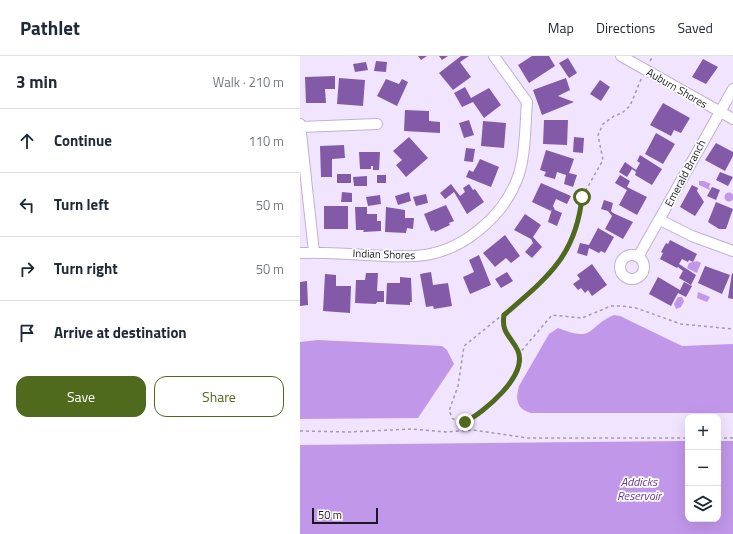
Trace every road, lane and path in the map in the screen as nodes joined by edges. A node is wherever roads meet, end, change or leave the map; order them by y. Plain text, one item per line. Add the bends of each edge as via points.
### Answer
1 (494, 56) edge
2 (621, 56) edge
3 (653, 56) edge
4 (645, 70) junction
5 (733, 89) edge
6 (719, 112) junction
7 (733, 119) edge
8 (377, 124) dead end
9 (300, 126) edge
10 (660, 220) junction
11 (314, 252) junction
12 (733, 252) edge
13 (300, 253) edge
14 (638, 257) dead end
15 (504, 315) junction
16 (733, 329) edge
17 (518, 355) junction
18 (300, 431) edge
19 (685, 438) edge
20 (721, 438) edge
21 (733, 438) edge

1 - 11 street, Indian Shores via 527,102 522,159 518,175 494,218 461,242 417,256
2 - 4 street, Auburn Shores
3 - 4 path
4 - 6 street, Auburn Shores
4 - 15 path via 630,106 603,124 598,135 603,160 582,197 578,226 569,247 554,269
5 - 6 street, Emerald Branch
6 - 7 street, Auburn Shores
6 - 10 street, Emerald Branch
8 - 9 street
9 - 11 street
10 - 12 street
10 - 14 street, Emerald Branch
11 - 13 street, Indian Shores
15 - 17 path via 504,330
15 - 17 path via 464,346 458,386 449,411 453,419 465,422 477,416 501,393 517,373
16 - 17 path via 681,324 636,308 611,306 582,318 552,315
18 - 19 path via 473,430 528,438
20 - 21 path

